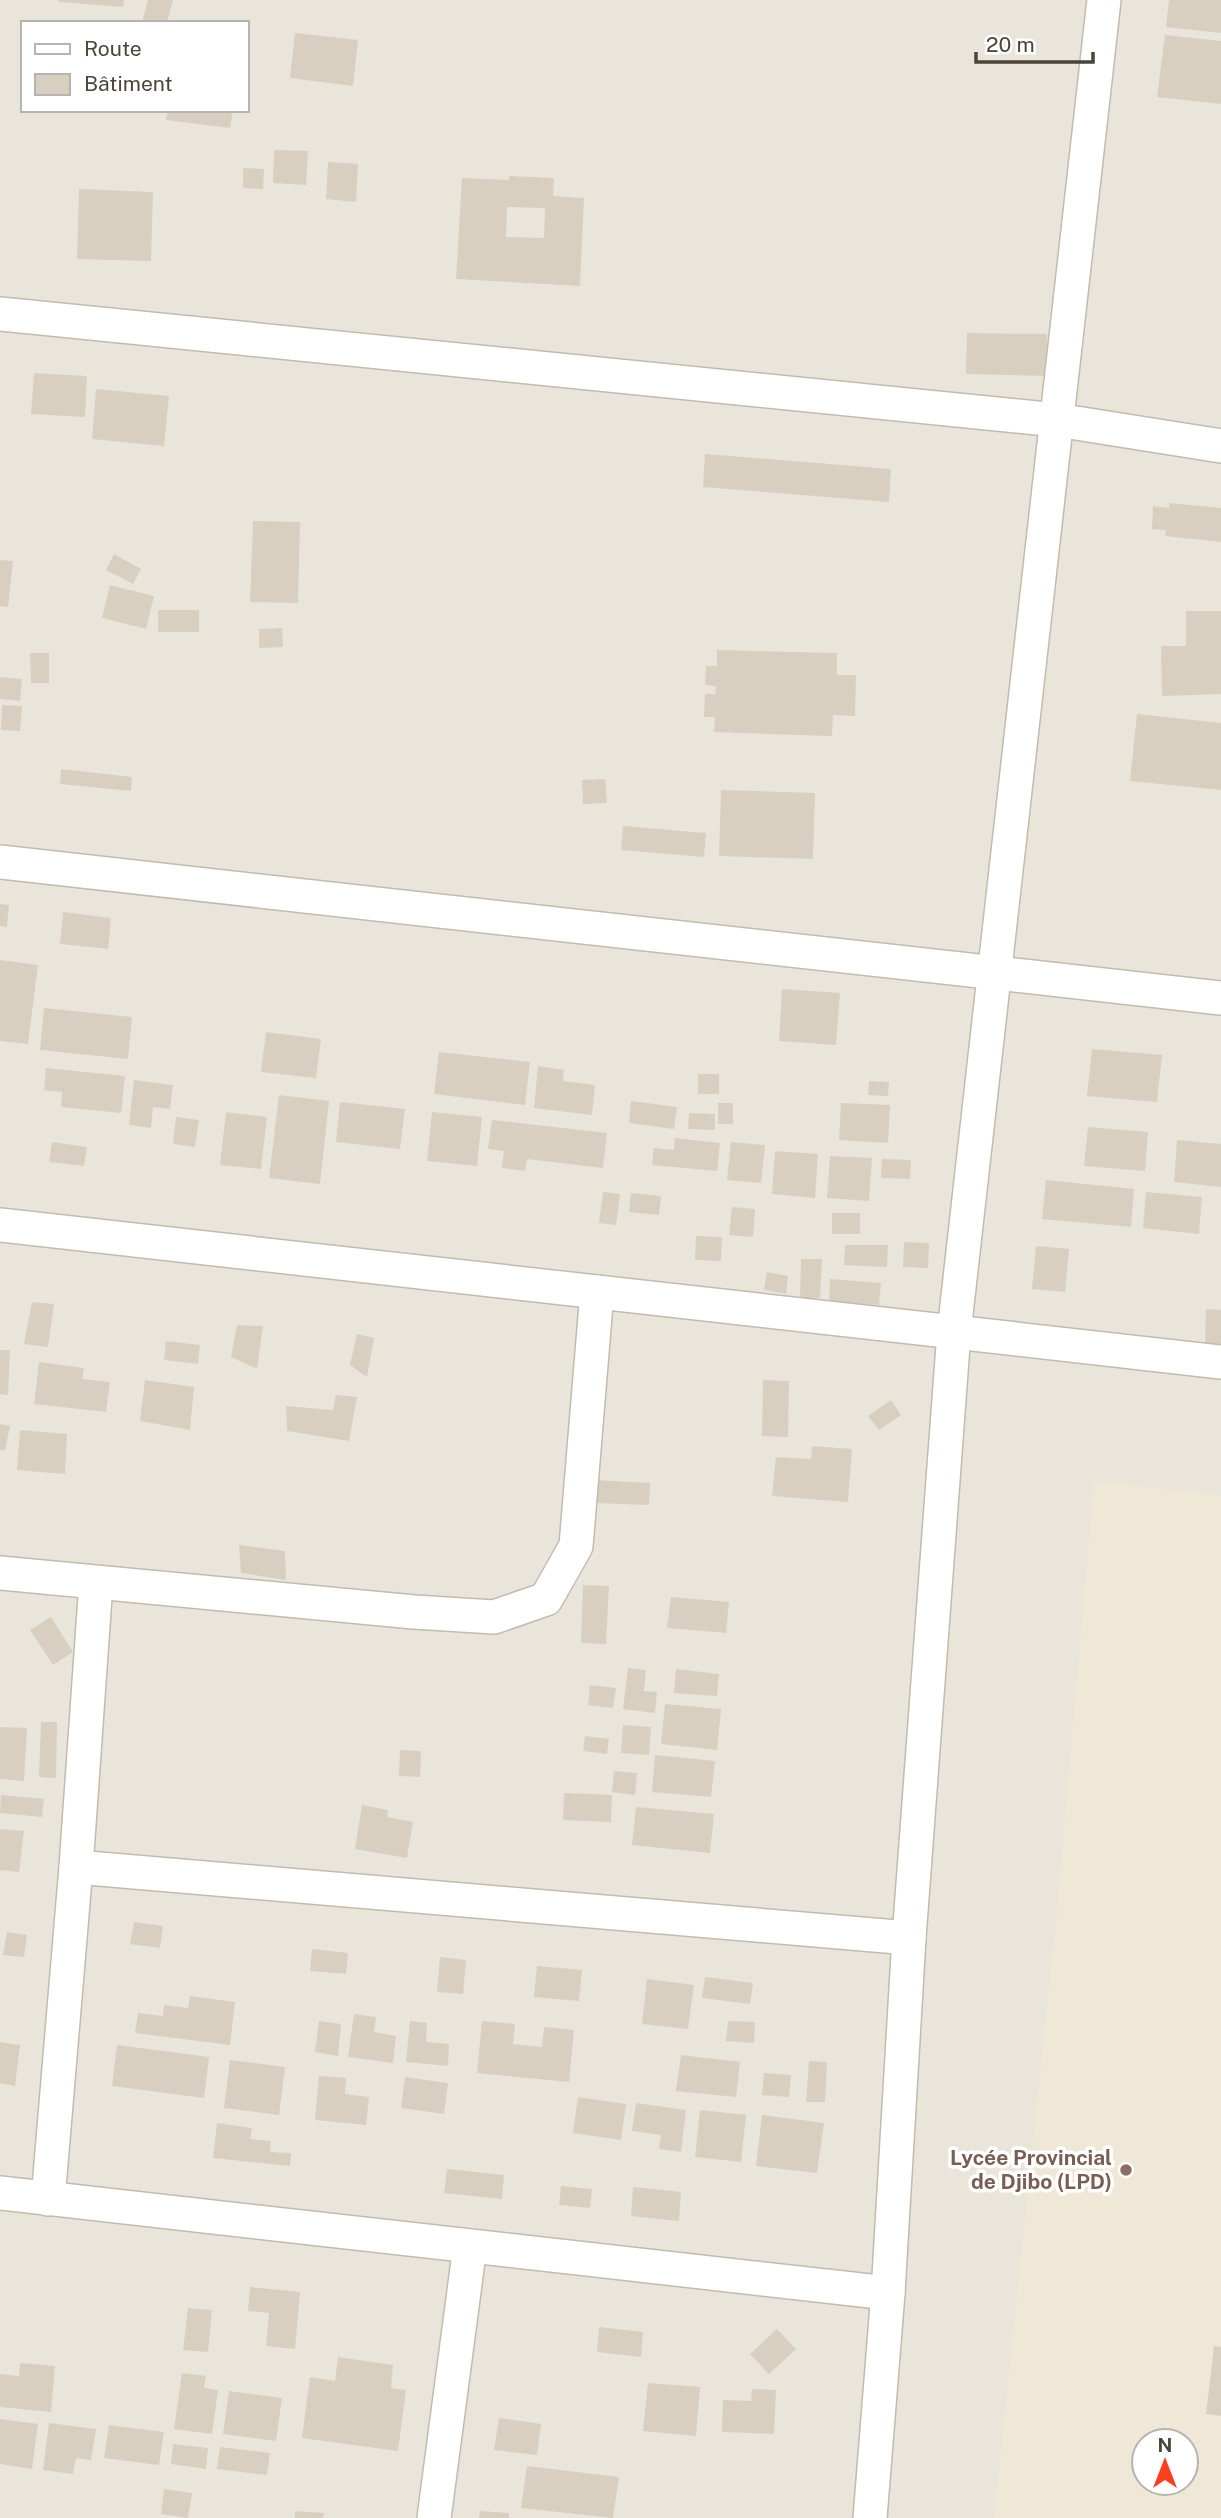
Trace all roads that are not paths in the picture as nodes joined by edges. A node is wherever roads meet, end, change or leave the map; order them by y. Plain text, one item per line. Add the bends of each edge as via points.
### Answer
1 (1104, 0) edge
2 (0, 314) edge
3 (1057, 420) junction
4 (1221, 446) edge
5 (0, 862) edge
6 (995, 973) junction
7 (1221, 998) edge
8 (0, 1226) edge
9 (597, 1292) junction
10 (954, 1332) junction
11 (1221, 1362) edge
12 (0, 1573) edge
13 (96, 1583) junction
14 (76, 1867) junction
15 (909, 1938) junction
16 (0, 2193) edge
17 (48, 2199) junction
18 (470, 2246) junction
19 (888, 2293) junction
20 (434, 2518) edge
21 (870, 2518) edge

1 - 3 street
2 - 3 street
3 - 4 street
3 - 6 street
5 - 6 street
6 - 7 street
6 - 10 street
8 - 9 street
9 - 10 street
9 - 13 street via 576,1546 545,1599 494,1617
10 - 11 street
10 - 15 street
12 - 13 street
13 - 14 street
14 - 15 street
14 - 17 street
15 - 19 street
16 - 17 street
17 - 18 street
18 - 19 street
18 - 20 street
19 - 21 street

